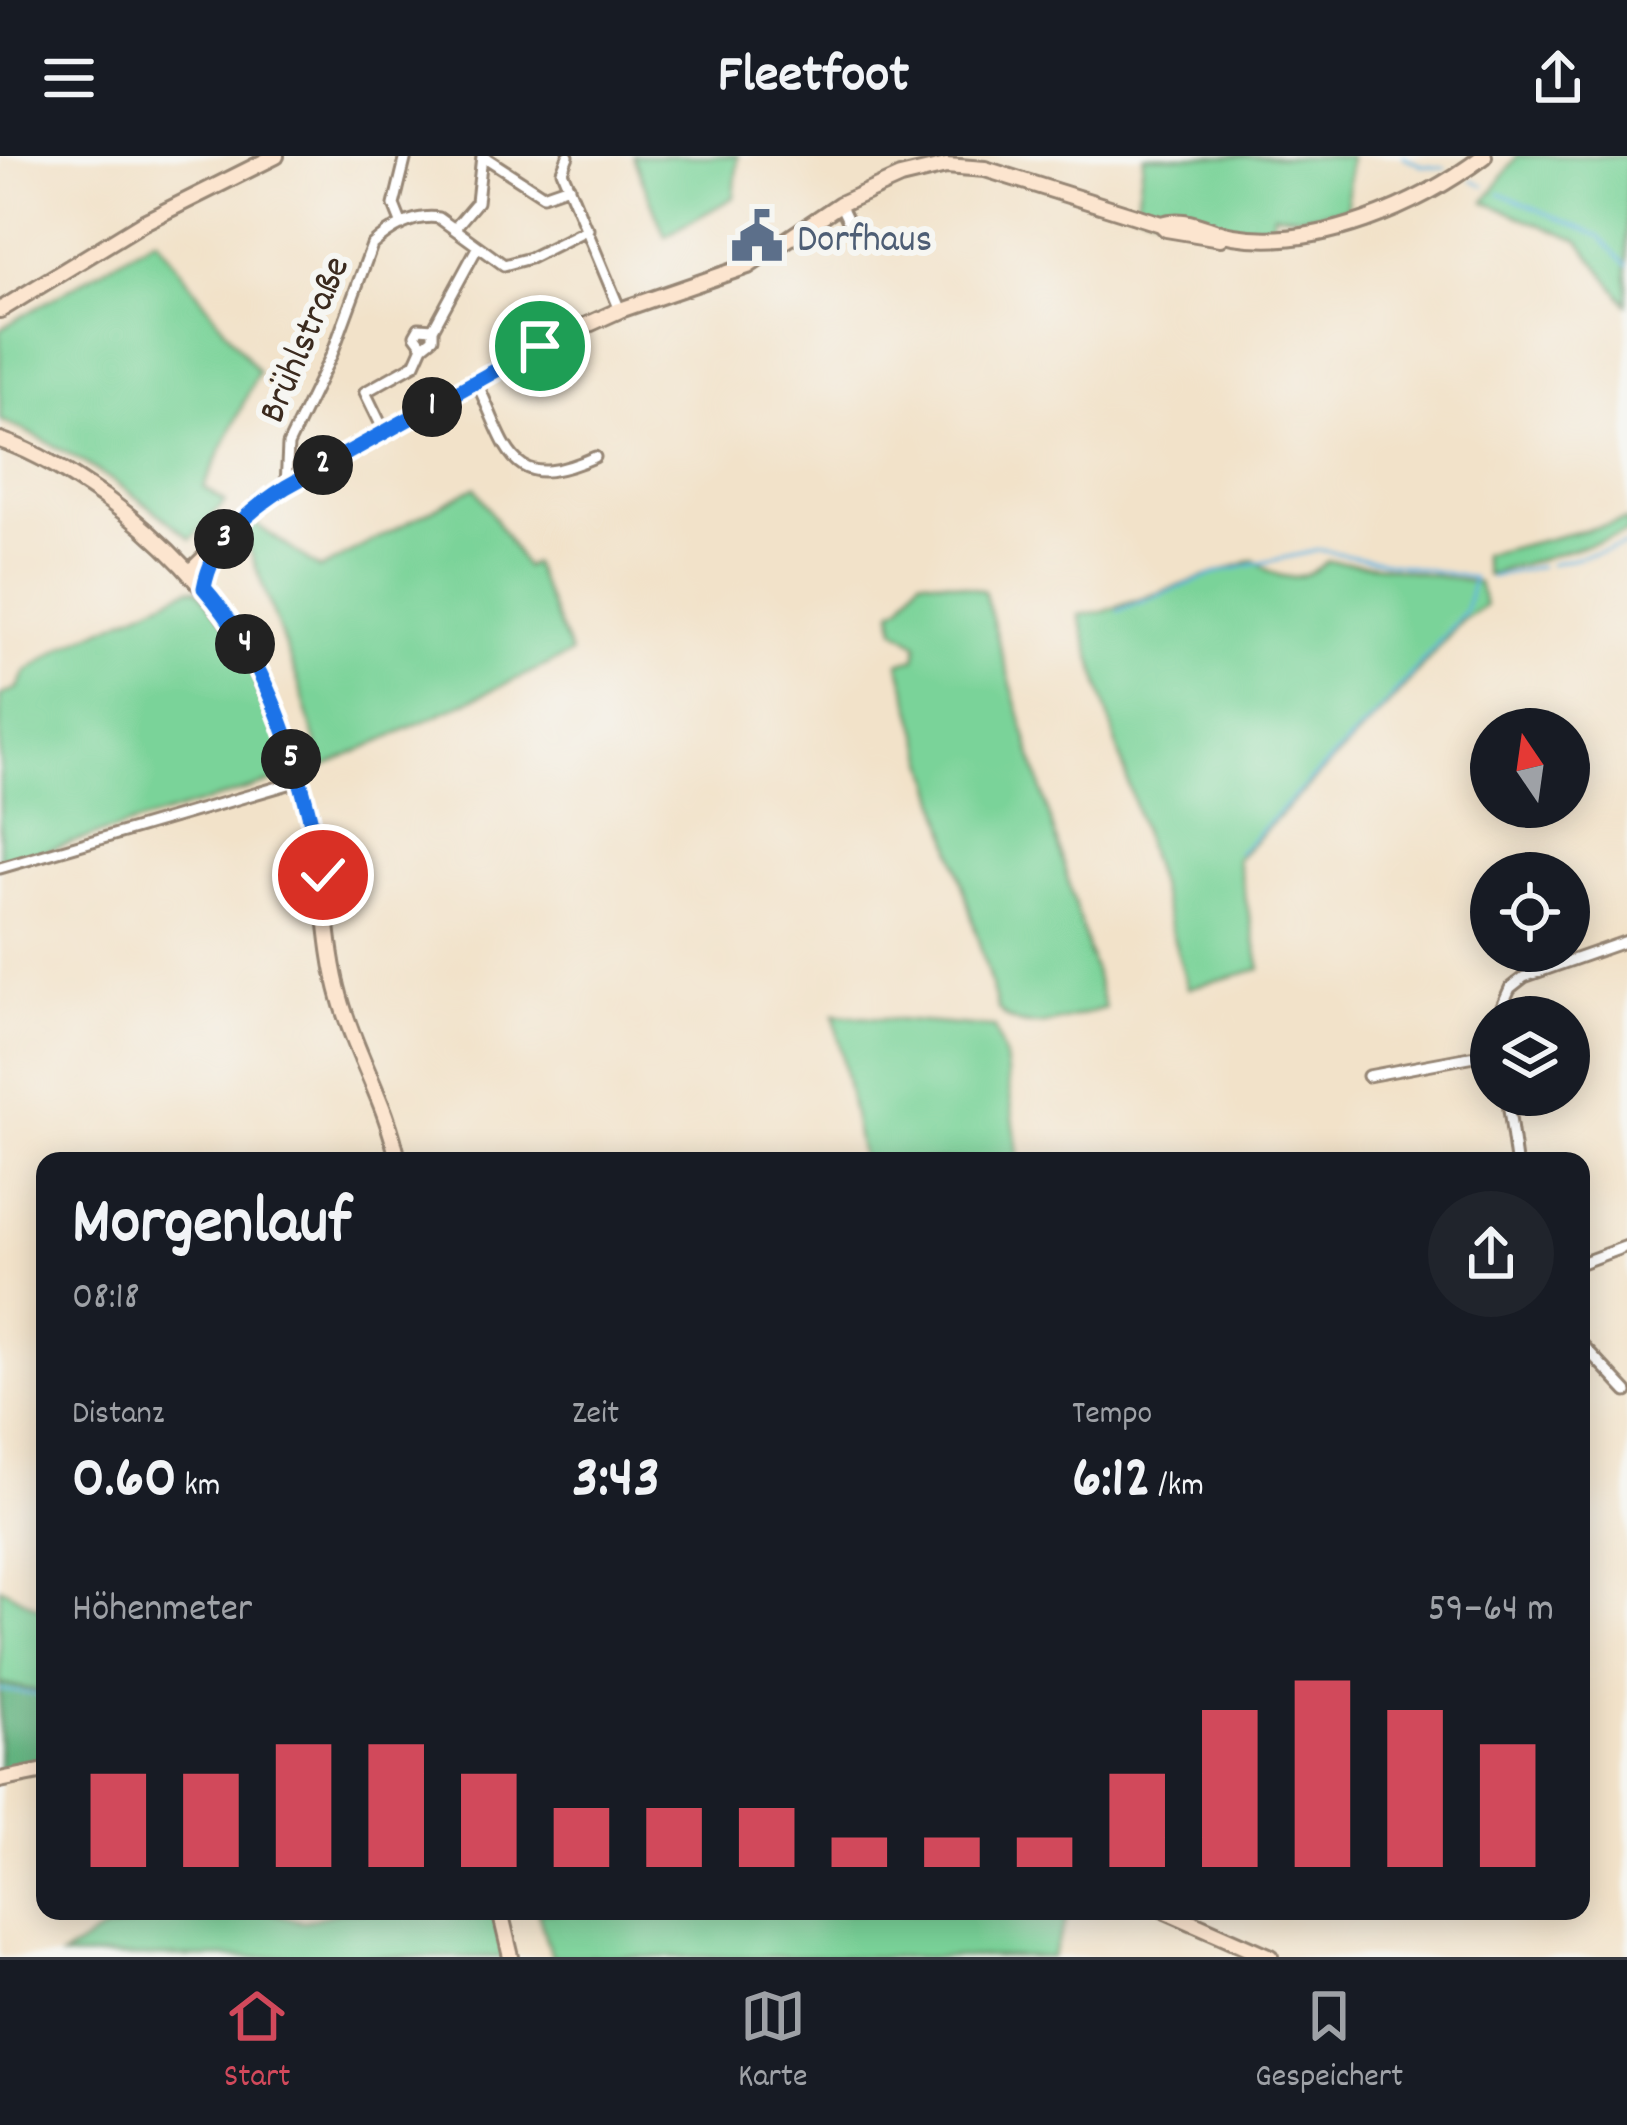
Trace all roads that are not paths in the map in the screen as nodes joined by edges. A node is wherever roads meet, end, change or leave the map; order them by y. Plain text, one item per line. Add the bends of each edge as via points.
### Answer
1 (276, 156) edge
2 (406, 156) edge
3 (483, 156) edge
4 (568, 156) edge
5 (1484, 156) edge
6 (946, 161) edge
7 (569, 186) junction
8 (840, 204) junction
9 (849, 223) dead end
10 (402, 224) junction
11 (454, 229) junction
12 (588, 229) junction
13 (477, 248) junction
14 (0, 310) edge
15 (620, 310) junction
16 (477, 382) junction
17 (385, 433) junction
18 (0, 440) edge
19 (595, 457) dead end
20 (286, 487) junction
21 (219, 544) junction
22 (190, 572) junction
23 (204, 588) junction
24 (298, 781) junction
25 (0, 868) edge
26 (1627, 941) edge
27 (1506, 996) edge
28 (1470, 1057) edge
29 (1368, 1076) dead end
30 (1511, 1116) edge
31 (396, 1152) edge
32 (1515, 1152) edge
33 (1627, 1246) edge
34 (1590, 1260) edge
35 (1590, 1352) edge
36 (1627, 1392) edge
37 (36, 1774) edge
38 (0, 1780) edge
39 (502, 1920) edge
40 (1187, 1920) edge
41 (511, 1957) edge
42 (1271, 1957) edge

1 - 14 street via 121,235
2 - 10 street via 394,205
3 - 7 street via 543,196
3 - 11 street via 477,202
4 - 7 street via 562,171
5 - 6 street via 1375,217 1274,236 1161,224
6 - 8 street
7 - 12 street
8 - 9 street
8 - 15 street via 731,274
10 - 11 street via 426,216
10 - 20 street, Brühlstraße via 372,245 288,445
11 - 13 street
12 - 13 street via 505,265
12 - 15 street
13 - 17 street via 416,364 365,392
15 - 16 street
16 - 17 street
16 - 19 street via 513,460 535,473 556,473
17 - 20 street
18 - 22 street via 87,485
20 - 21 street
21 - 22 street
21 - 23 street
22 - 23 street
23 - 24 street via 259,670
24 - 25 street
24 - 31 street via 323,875 340,999
26 - 27 street via 1525,977
28 - 29 street
30 - 32 street
33 - 34 street
35 - 36 street
37 - 38 street
39 - 41 street
40 - 42 street

